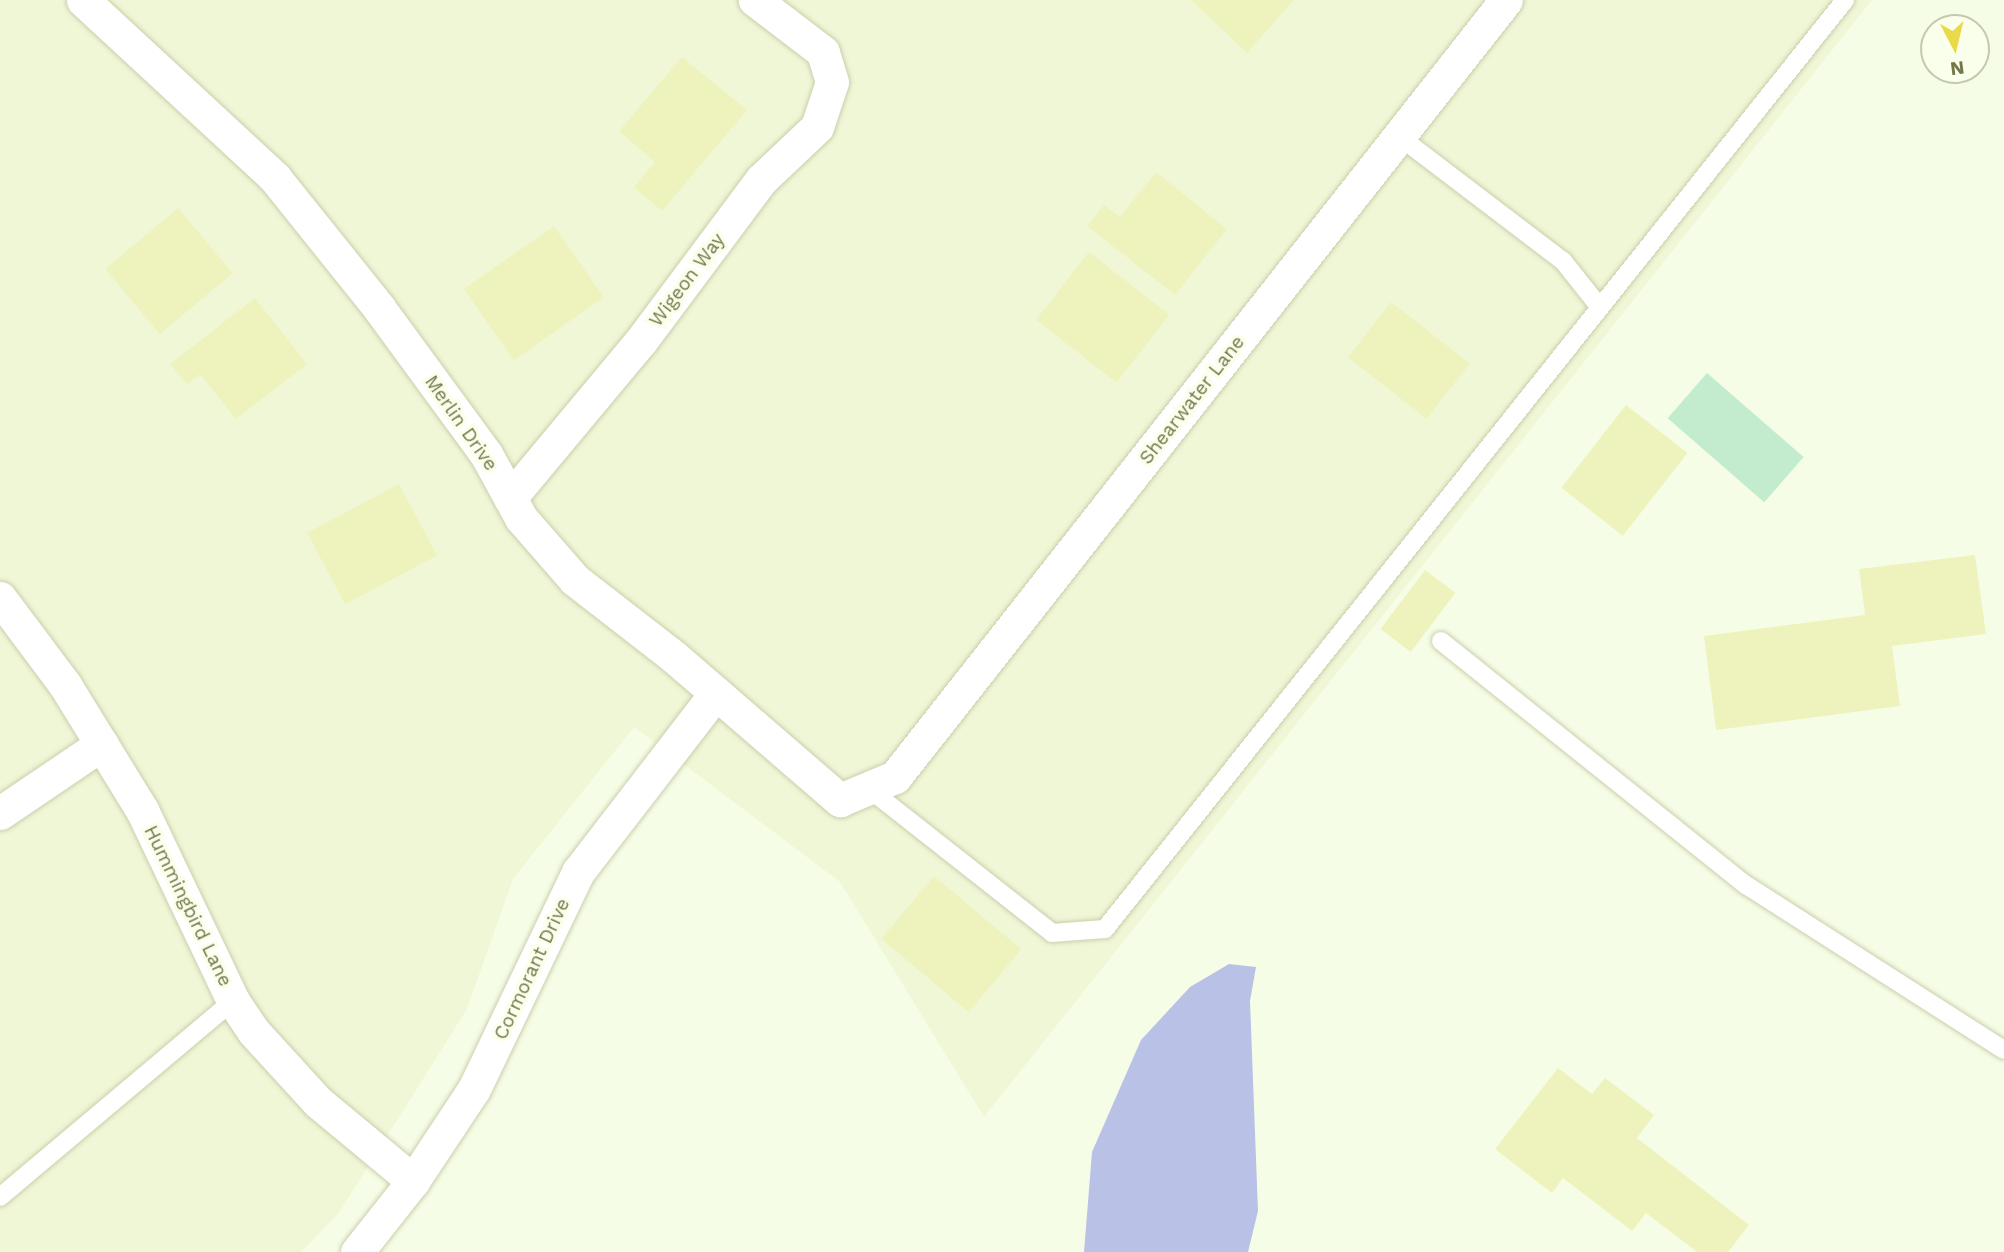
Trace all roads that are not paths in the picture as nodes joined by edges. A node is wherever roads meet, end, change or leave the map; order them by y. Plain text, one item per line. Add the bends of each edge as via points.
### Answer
1 (83, 0) edge
2 (755, 0) edge
3 (1844, 0) edge
4 (1504, 1) edge
5 (1400, 137) junction
6 (1598, 305) junction
7 (510, 498) junction
8 (0, 598) edge
9 (1441, 641) dead end
10 (716, 693) junction
11 (102, 744) junction
12 (868, 788) junction
13 (0, 813) edge
14 (233, 1001) junction
15 (2004, 1050) edge
16 (413, 1181) junction
17 (0, 1197) edge
18 (358, 1252) edge

1 - 7 street, Merlin Drive via 275,178 388,319 486,454
2 - 7 street, Wigeon Way via 822,52 832,82 817,127 761,180 641,341
3 - 6 lane via 1717,165 1681,201
4 - 5 street, Shearwater Lane
5 - 6 lane via 1563,261
5 - 12 street, Shearwater Lane via 895,777
6 - 12 lane via 1506,420 1461,487 1105,929 1052,933
7 - 10 street, Merlin Drive via 521,518 575,580
8 - 11 street, Hummingbird Lane
9 - 15 lane via 1746,885
10 - 12 street, Merlin Drive via 840,800
10 - 16 street, Cormorant Drive via 578,872 474,1089
11 - 13 street
11 - 14 street, Hummingbird Lane via 142,810
14 - 16 street, Hummingbird Lane via 278,1060 318,1102
14 - 17 lane
16 - 18 street, Cormorant Drive

